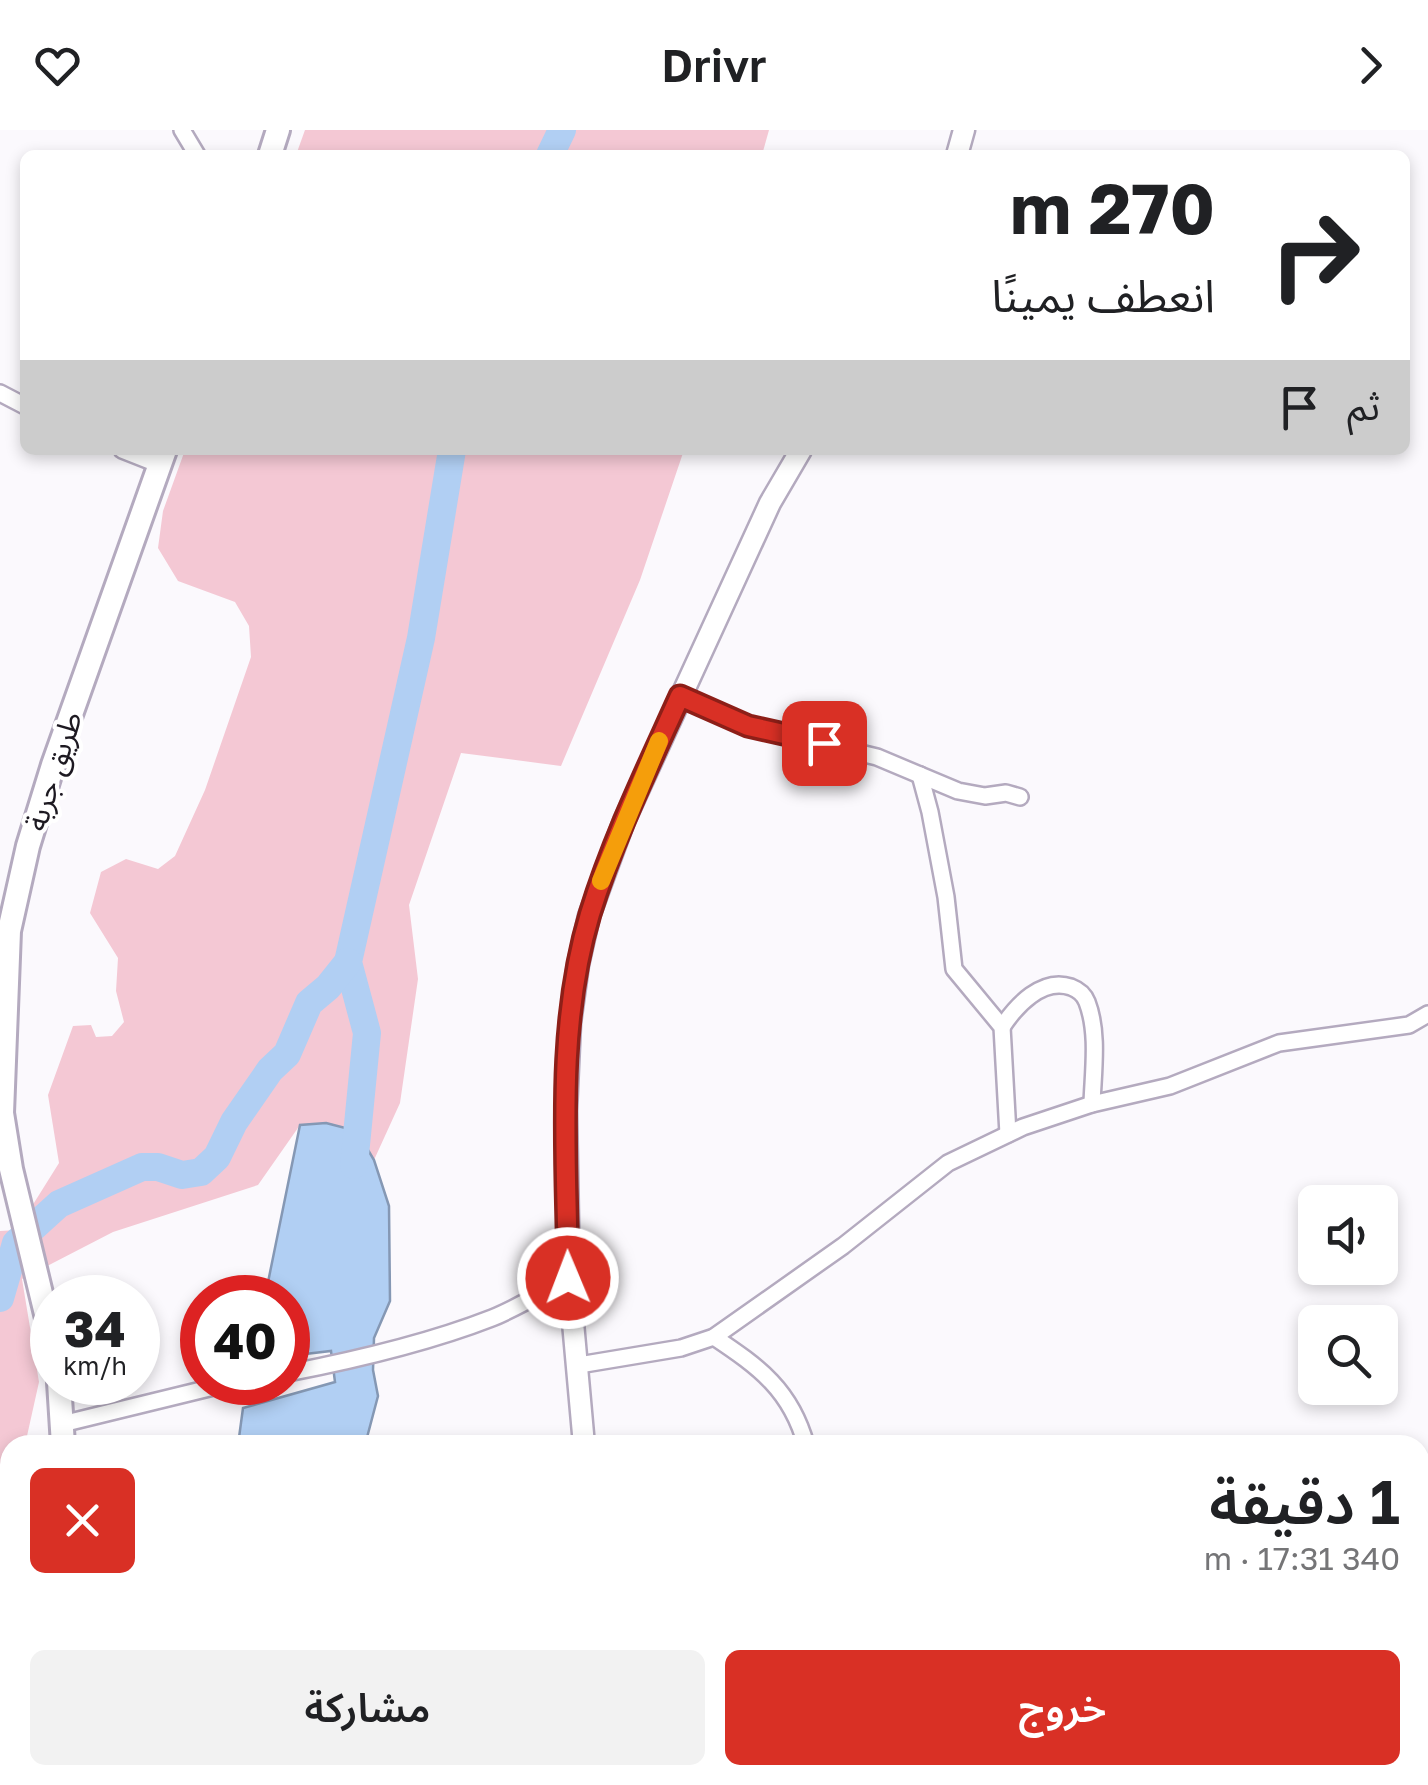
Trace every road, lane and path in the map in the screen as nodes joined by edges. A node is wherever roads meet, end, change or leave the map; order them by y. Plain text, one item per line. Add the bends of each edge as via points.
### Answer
1 (797, 455) edge
2 (163, 458) edge
3 (680, 696) junction
4 (920, 775) junction
5 (1020, 797) dead end
6 (1428, 1014) edge
7 (1002, 1028) junction
8 (1092, 1104) junction
9 (1, 1113) edge
10 (1008, 1134) junction
11 (37, 1275) edge
12 (568, 1278) junction
13 (714, 1337) junction
14 (579, 1365) junction
15 (310, 1369) edge
16 (180, 1398) edge
17 (60, 1405) edge
18 (62, 1434) edge
19 (583, 1435) edge
20 (802, 1435) edge

1 - 3 street
2 - 9 main road, طريق جربة via 18,883 4,989
3 - 4 street via 748,726 854,750
3 - 12 street via 602,878 578,964 566,1110
4 - 5 street via 958,791
4 - 7 street via 954,969
6 - 8 street via 1409,1025 1279,1043 1170,1086
7 - 8 street via 1026,1000 1052,984 1084,994 1092,1023
7 - 10 street
8 - 10 street
9 - 11 main road, طريق جربة
10 - 13 street via 948,1163
12 - 14 street
12 - 15 street via 491,1318
13 - 14 street
13 - 20 street via 771,1378
14 - 19 street
16 - 18 street
17 - 18 main road

